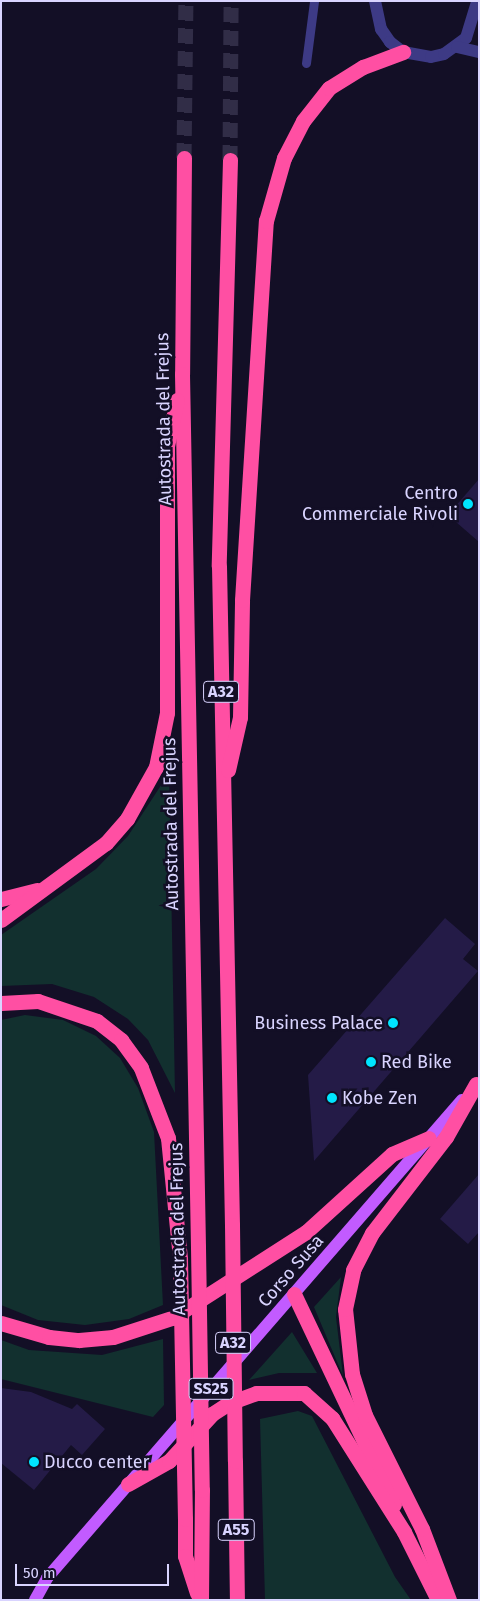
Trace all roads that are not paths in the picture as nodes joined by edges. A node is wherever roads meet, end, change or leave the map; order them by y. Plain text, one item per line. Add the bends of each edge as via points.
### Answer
1 (314, 1) edge
2 (375, 1) edge
3 (478, 2) edge
4 (457, 47) junction
5 (403, 52) junction
6 (479, 52) edge
7 (306, 63) dead end
8 (184, 158) tunnel mouth
9 (230, 160) tunnel mouth
10 (182, 374) junction
11 (223, 793) junction
12 (48, 887) junction
13 (1, 899) edge
14 (1, 920) edge
15 (1, 1003) edge
16 (477, 1082) edge
17 (429, 1138) junction
18 (294, 1294) junction
19 (1, 1323) edge
20 (235, 1461) joint
21 (128, 1484) junction
22 (202, 1490) joint
23 (404, 1532) junction
24 (34, 1600) edge
25 (200, 1600) edge
26 (237, 1600) edge
27 (438, 1600) edge
28 (449, 1600) edge

1 - 7 lane
2 - 5 street via 381,30
3 - 4 street via 473,26
4 - 5 street via 431,57
4 - 6 street
5 - 11 highway via 363,67 329,88 303,121 284,158 266,221 242,600 240,717
8 - 10 highway, Autostrada del Frejus / A32
9 - 11 highway, A32 via 221,419
10 - 12 highway via 167,446 169,625 164,742 144,792 127,819 106,843
10 - 22 highway, Autostrada del Frejus / A32, bridge
11 - 20 highway, A32, bridge
12 - 13 highway
12 - 14 highway
15 - 25 highway, bridge via 38,1001 97,1021 121,1040 141,1068 168,1138 180,1259 185,1556
16 - 17 main road, Corso Susa / SS25
16 - 28 highway via 446,1137 372,1233 353,1270 345,1310 352,1374 365,1415 422,1529
17 - 18 main road, Corso Susa / SS25
17 - 19 highway via 392,1154 306,1232 172,1318 113,1336 79,1340 49,1337
18 - 21 main road, Corso Susa / SS25
18 - 23 highway via 390,1492
20 - 26 highway, A55
21 - 23 highway via 169,1461 212,1414 229,1403 256,1394 304,1393 332,1418
21 - 24 main road, Corso Susa / SS25 via 47,1578
22 - 25 highway, A55
23 - 27 highway

